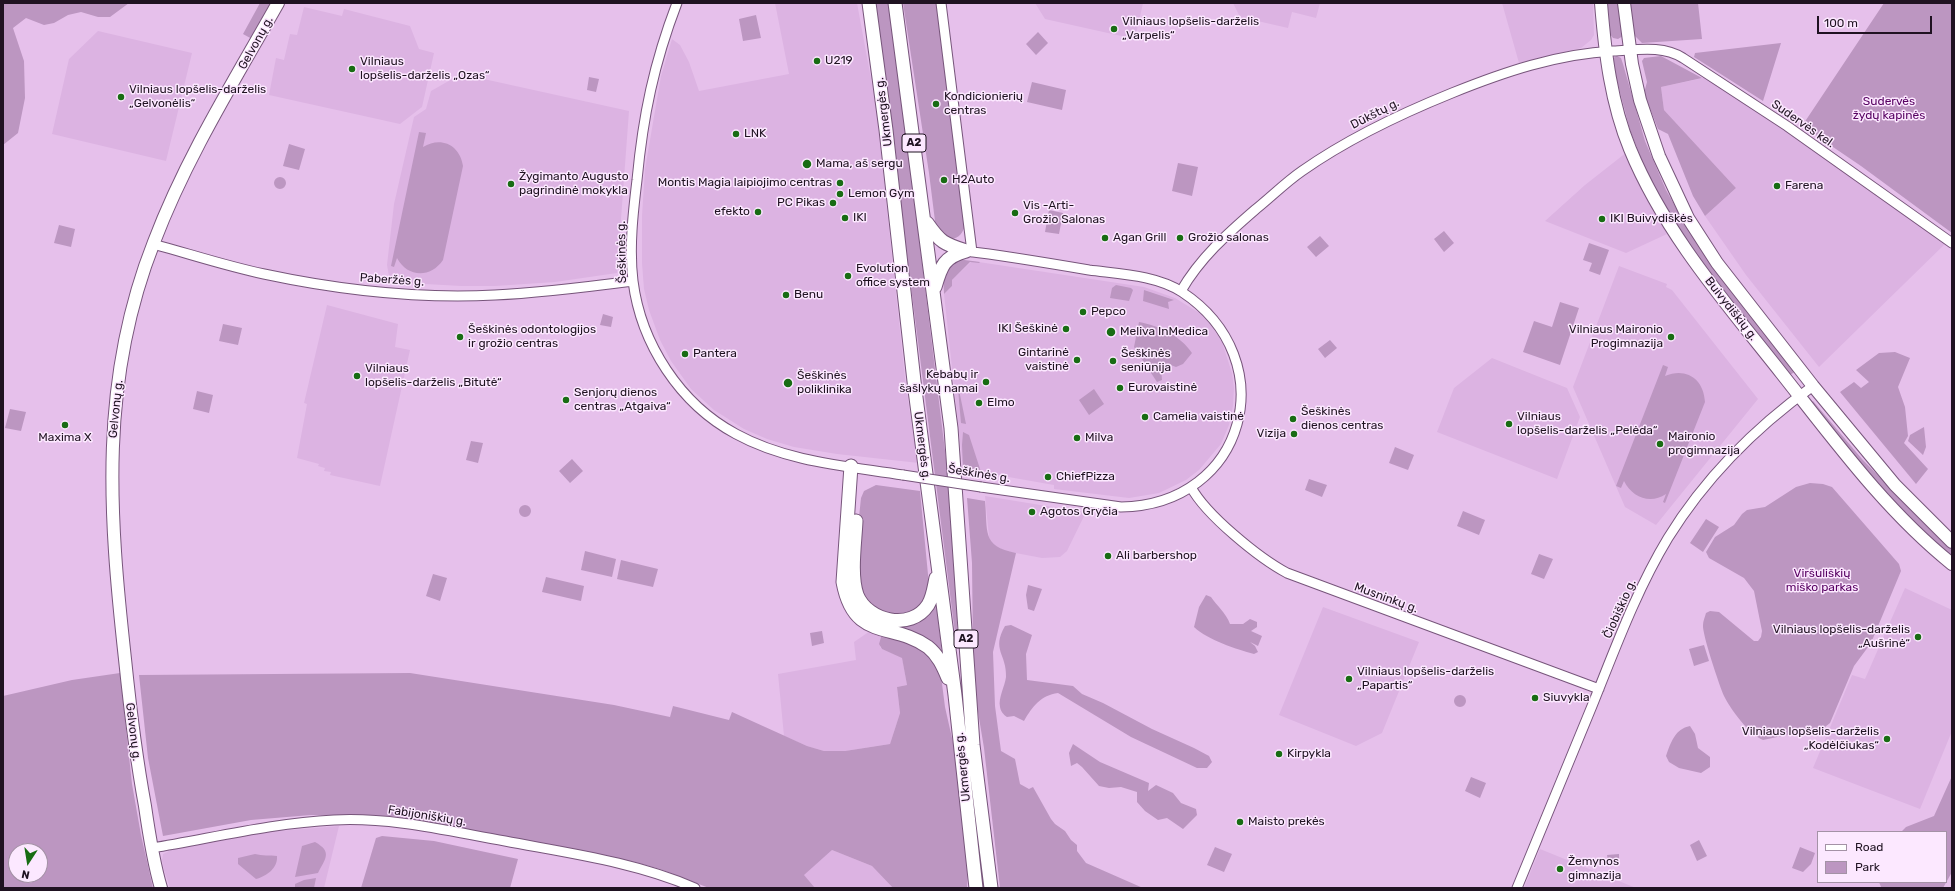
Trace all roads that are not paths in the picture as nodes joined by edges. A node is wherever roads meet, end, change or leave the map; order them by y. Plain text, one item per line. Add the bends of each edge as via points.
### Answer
1 (278, 3) edge
2 (677, 3) edge
3 (869, 3) edge
4 (895, 3) edge
5 (941, 3) edge
6 (1601, 3) edge
7 (1624, 3) edge
8 (1631, 50) junction
9 (1604, 51) junction
10 (925, 220) junction
11 (1952, 243) edge
12 (153, 244) junction
13 (969, 252) junction
14 (633, 281) junction
15 (1181, 291) junction
16 (934, 293) junction
17 (1813, 386) junction
18 (1799, 396) junction
19 (855, 467) junction
20 (1191, 487) junction
21 (1952, 542) edge
22 (1952, 564) edge
23 (937, 565) junction
24 (1599, 689) junction
25 (955, 695) junction
26 (152, 848) junction
27 (161, 888) edge
28 (695, 888) edge
29 (976, 888) edge
30 (992, 888) edge
31 (1517, 888) edge

1 - 12 main road, Gelvonų g. via 189,164
2 - 14 street, Šeškinės g. via 652,77 644,114 634,206
3 - 23 highway, Ukmergės g. / A2
4 - 10 highway, Ukmergės g. / A2
5 - 13 street
6 - 9 main road, Buivydiškių g.
7 - 8 main road, Buivydiškių g.
8 - 9 street, Dūkštų g.
8 - 11 street, Sudervės kel. via 1664,50 1683,58 1787,126
8 - 17 main road, Buivydiškių g. via 1633,71 1653,142 1688,218 1717,264
9 - 15 street, Dūkštų g. via 1565,57 1515,70 1400,114 1364,132 1301,171 1235,228 1205,257
9 - 18 main road, Buivydiškių g. via 1630,148 1649,192 1706,278
10 - 13 highway via 937,239
10 - 16 highway, Ukmergės g. / A2
12 - 14 street, Paberžės g. via 223,265 264,274 389,293 494,295 568,290
12 - 26 main road, Gelvonų g. via 137,291 124,347 112,431 111,480 112,526 120,617 134,741
13 - 15 street, Šeškinės g. via 1148,279
13 - 16 highway via 953,255 943,263
14 - 19 street, Šeškinės g. via 640,314 658,356 676,383 697,407 726,429 762,446 804,458
15 - 20 street, Šeškinės g. via 1210,315 1226,335 1236,360 1241,390 1241,410 1228,447 1208,474
16 - 30 highway, Ukmergės g. / A2 via 951,428 973,745
17 - 18 street, Čiobiškio g.
17 - 21 main road, Buivydiškių g. via 1894,485
18 - 22 main road, Buivydiškių g. via 1882,498 1919,536
18 - 24 street, Čiobiškio g. via 1733,454 1679,522 1643,586
19 - 20 street, Šeškinės g., bridge via 1121,507 1153,504
19 - 23 highway via 854,584 864,606 884,619 900,620 915,616 931,598
19 - 25 highway via 843,582 848,600 857,615 870,626 919,642 928,648 941,663
20 - 24 street, Musninkų g. via 1200,500 1256,554 1287,573
23 - 25 highway, Ukmergės g. / A2
24 - 31 street, Čiobiškio g.
25 - 29 highway, Ukmergės g. / A2
26 - 27 main road, Gelvonų g.
26 - 28 street, Fabijoniškių g. via 291,823 334,820 389,822 528,845 630,866

